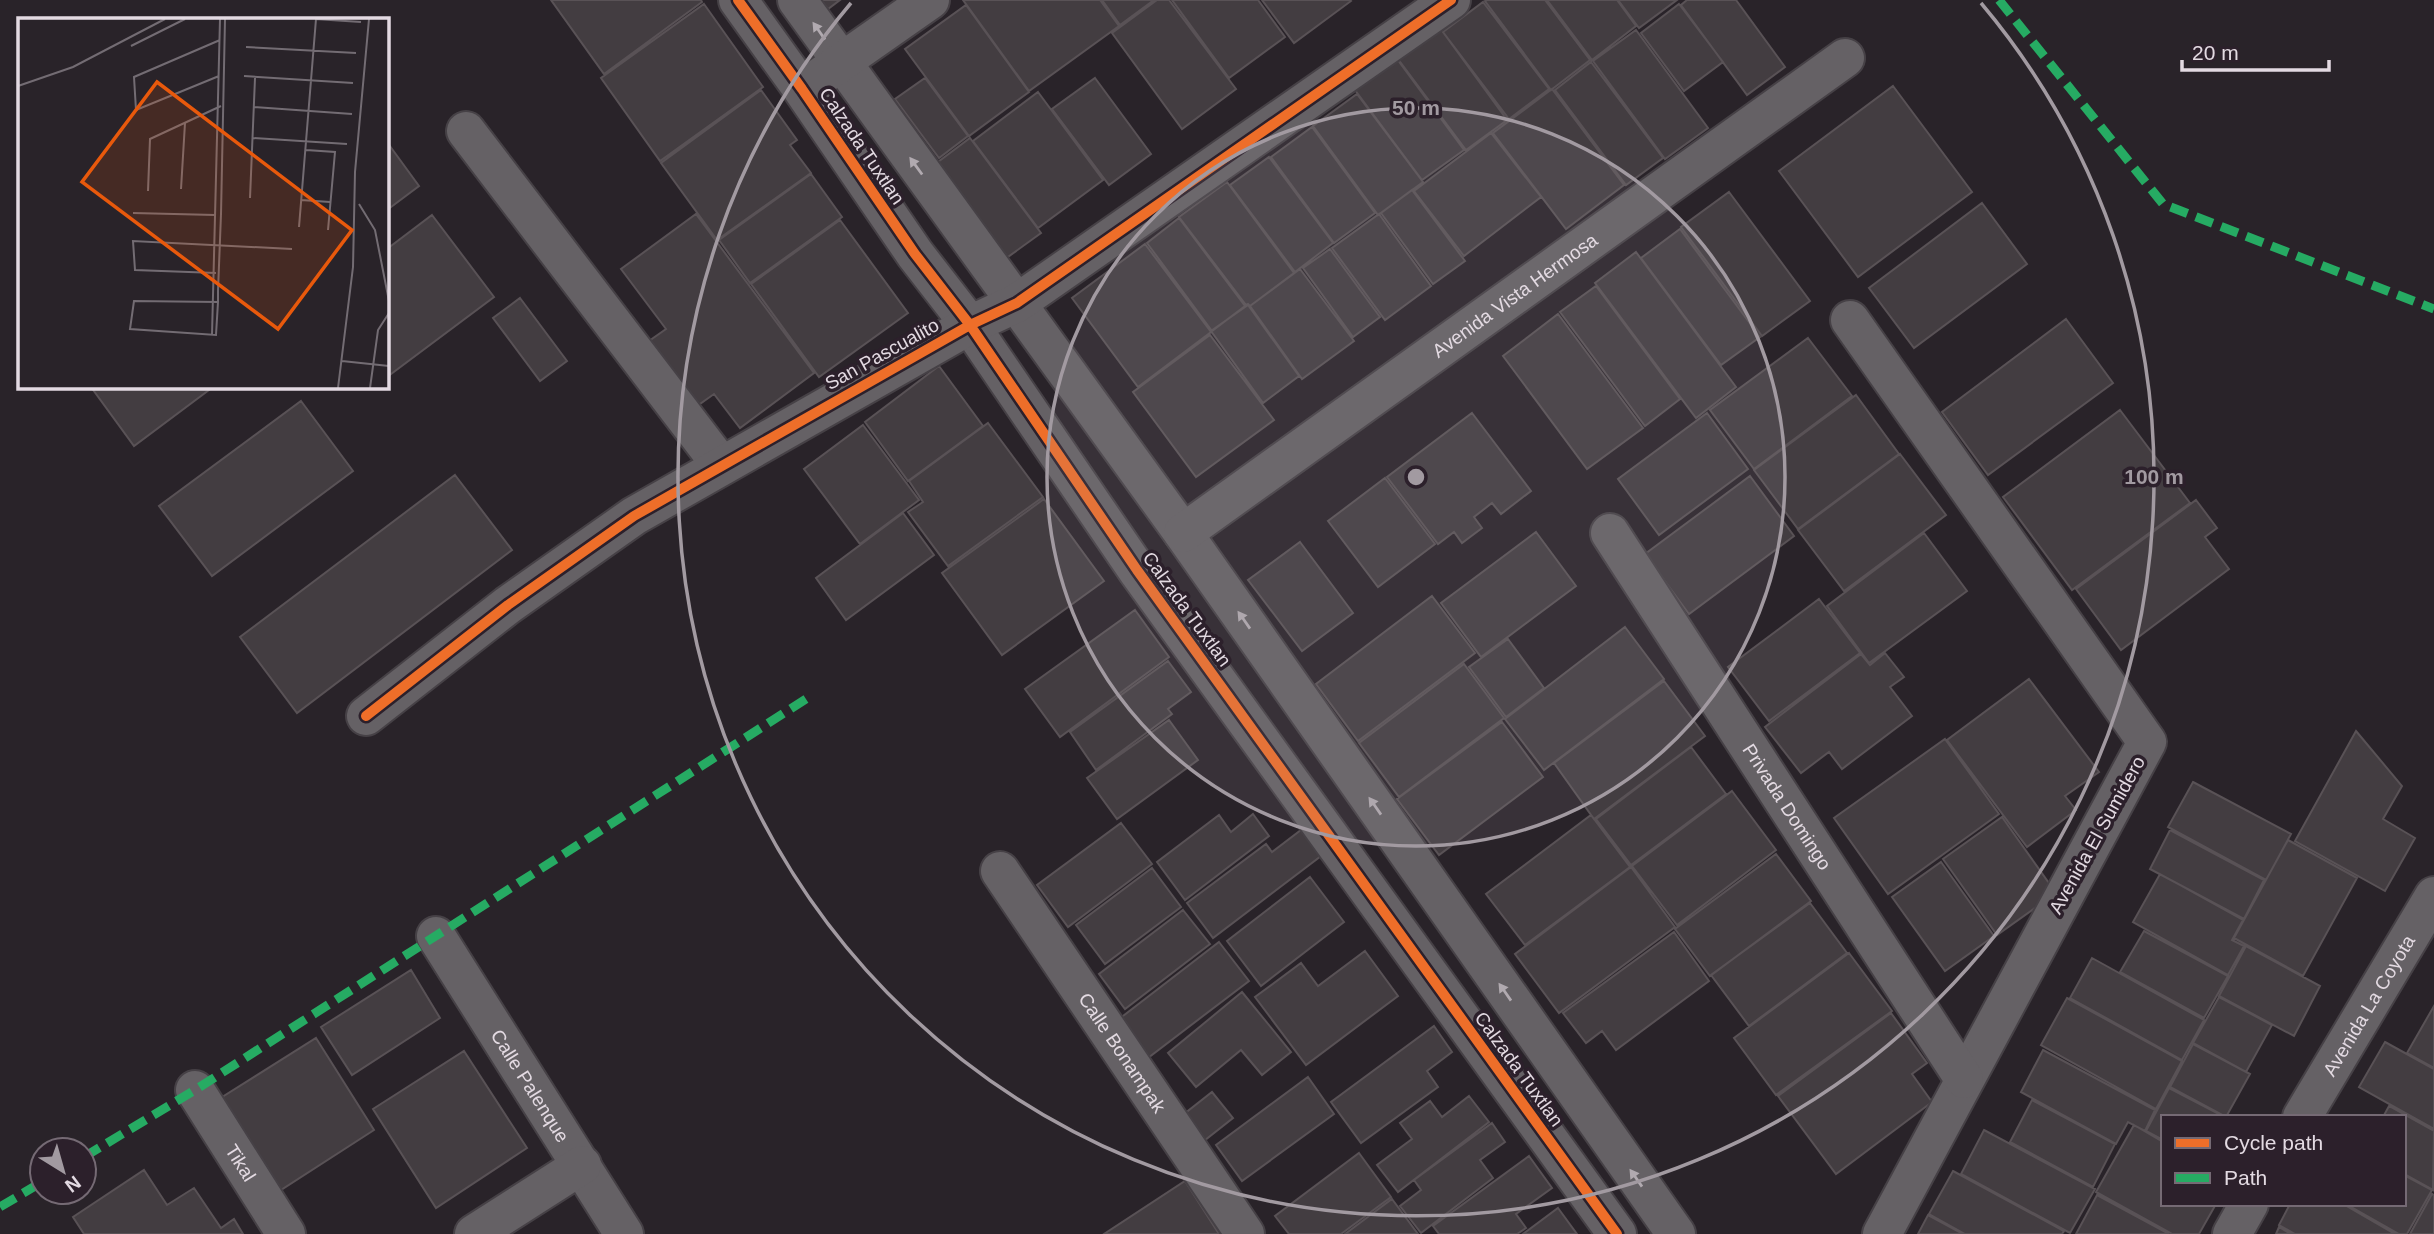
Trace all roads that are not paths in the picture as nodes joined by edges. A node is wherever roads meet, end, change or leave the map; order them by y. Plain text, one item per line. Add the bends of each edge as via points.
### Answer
1 (738, 0) edge
2 (797, 0) edge
3 (930, 0) edge
4 (1451, 0) edge
5 (1845, 58) dead end
6 (841, 62) junction
7 (802, 89) junction
8 (466, 131) dead end
9 (1017, 303) junction
10 (1850, 320) dead end
11 (970, 325) junction
12 (721, 465) junction
13 (1183, 533) junction
14 (1610, 533) dead end
15 (366, 716) dead end
16 (1000, 871) dead end
17 (2434, 896) edge
18 (436, 936) dead end
19 (1964, 1079) junction
20 (195, 1090) dead end
21 (2303, 1115) edge
22 (582, 1165) junction
23 (2248, 1206) edge
24 (286, 1234) edge
25 (474, 1234) edge
26 (624, 1234) edge
27 (1245, 1234) edge
28 (1616, 1234) edge
29 (1675, 1234) edge
30 (1882, 1234) edge
31 (2232, 1234) edge

1 - 7 street, Calzada Tuxtlan
6 -> 2 street, Calzada Tuxtlan
3 - 6 street
4 - 9 street, San Pascualito
5 - 13 street, Avenida Vista Hermosa
6 - 7 street
9 -> 6 street, Calzada Tuxtlan
7 - 11 street, Calzada Tuxtlan via 915,254
8 - 12 street
9 - 11 street, San Pascualito
9 - 13 street, Calzada Tuxtlan
10 - 19 street, Avenida El Sumidero via 2147,742
11 - 12 street, San Pascualito
11 - 28 street, Calzada Tuxtlan via 1137,570
12 - 15 street, San Pascualito via 634,516 508,605
29 -> 13 street, Calzada Tuxtlan
14 - 19 street, Privada Domingo
16 - 27 street, Calle Bonampak
17 - 21 street, Avenida La Coyota
18 - 22 street, Calle Palenque
19 - 30 street, Avenida El Sumidero
20 - 24 street, Tikal
22 - 25 street
22 - 26 street, Calle Palenque
23 - 31 street

